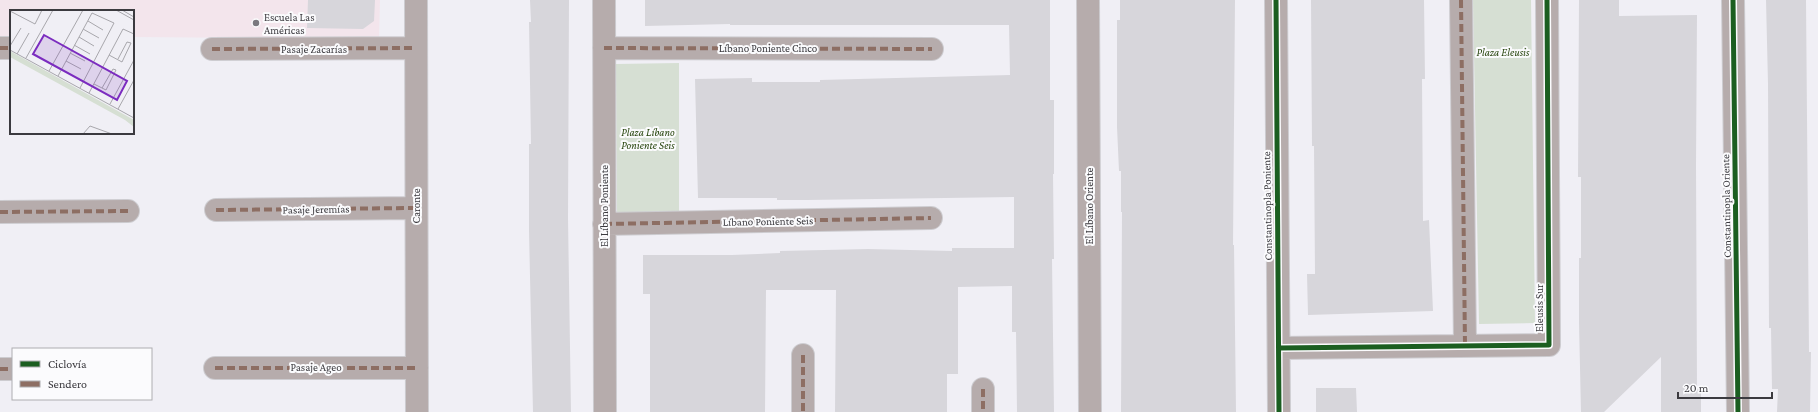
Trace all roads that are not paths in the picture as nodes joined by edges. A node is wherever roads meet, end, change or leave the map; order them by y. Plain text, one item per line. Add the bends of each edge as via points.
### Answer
1 (416, 0) edge
2 (604, 0) edge
3 (1088, 0) edge
4 (1276, 0) edge
5 (1461, 0) edge
6 (1547, 0) edge
7 (1734, 0) edge
8 (416, 48) junction
9 (604, 48) junction
10 (932, 48) dead end
11 (212, 49) dead end
12 (416, 208) junction
13 (216, 210) dead end
14 (128, 211) dead end
15 (0, 212) edge
16 (931, 218) dead end
17 (604, 224) junction
18 (1465, 346) junction
19 (1279, 348) junction
20 (803, 355) dead end
21 (215, 368) dead end
22 (417, 368) junction
23 (0, 369) edge
24 (12, 369) edge
25 (982, 389) dead end
26 (417, 412) edge
27 (605, 412) edge
28 (803, 412) edge
29 (983, 412) edge
30 (1090, 412) edge
31 (1279, 412) edge
32 (1738, 412) edge

1 - 8 street, Caronte
2 - 9 street, El Líbano Poniente
3 - 30 street, El Líbano Oriente
4 - 19 street, Constantinopla Poniente
5 - 18 street
6 - 18 street, Eleusis Sur via 1549,345
7 - 32 street, Constantinopla Oriente
8 - 11 street, Pasaje Zacarías
8 - 12 street, Caronte
9 - 10 street, Líbano Poniente Cinco
9 - 17 street, El Líbano Poniente
12 - 13 street, Pasaje Jeremías
12 - 22 street, Caronte
14 - 15 street
16 - 17 street, Líbano Poniente Seis
17 - 27 street, El Líbano Poniente
18 - 19 street, Eleusis Sur
19 - 31 street, Constantinopla Poniente
20 - 28 street
21 - 22 street, Pasaje Ageo
22 - 26 street, Caronte
23 - 24 street
25 - 29 street

